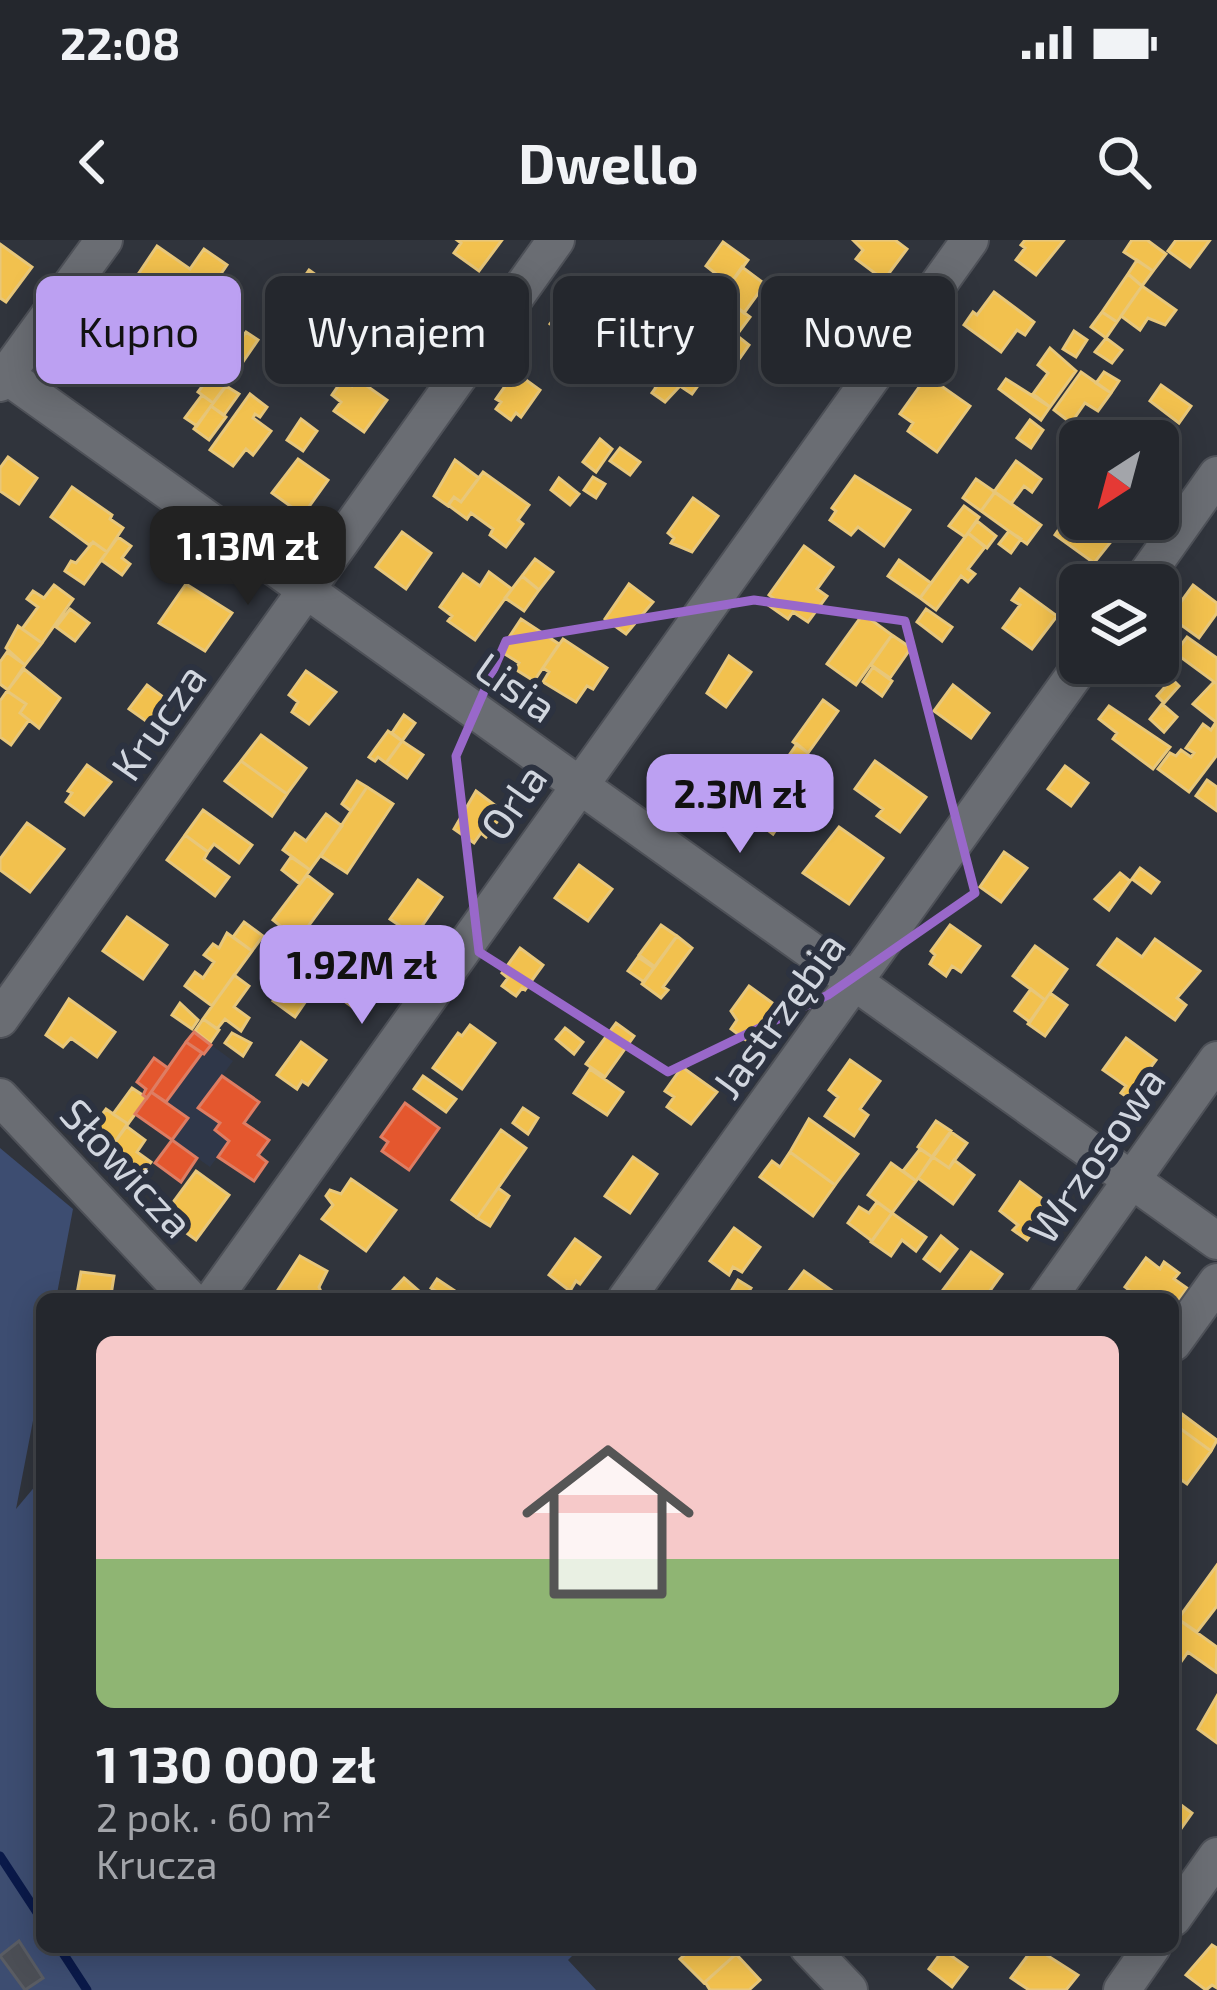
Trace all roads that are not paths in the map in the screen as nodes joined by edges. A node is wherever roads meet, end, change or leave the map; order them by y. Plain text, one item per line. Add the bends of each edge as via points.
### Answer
1 (104, 240) edge
2 (556, 240) edge
3 (970, 240) edge
4 (2, 377) edge
5 (1217, 475) edge
6 (1153, 564) edge
7 (305, 590) junction
8 (1068, 684) edge
9 (578, 785) junction
10 (856, 982) junction
11 (0, 1019) edge
12 (1217, 1060) edge
13 (0, 1097) edge
14 (1132, 1181) junction
15 (1217, 1241) edge
16 (1217, 1282) edge
17 (184, 1293) edge
18 (217, 1293) edge
19 (630, 1293) edge
20 (1051, 1293) edge
21 (1179, 1334) edge
22 (1217, 1856) edge
23 (1179, 1910) edge
24 (814, 1953) edge
25 (1148, 1953) edge
26 (849, 1990) edge
27 (1122, 1990) edge

1 - 4 street
2 - 7 street, Krucza
3 - 9 street, Orla
4 - 7 street, Lisia
5 - 6 street
7 - 9 street, Lisia
7 - 11 street, Krucza
8 - 10 street, Jastrzębia
9 - 10 street, Lisia
9 - 18 street, Orla
10 - 14 street, Lisia
10 - 19 street, Jastrzębia
12 - 14 street, Wrzosowa
13 - 17 street, Słowicza
14 - 15 street, Lisia
14 - 20 street, Wrzosowa
16 - 21 street
22 - 23 street
24 - 26 street
25 - 27 street

